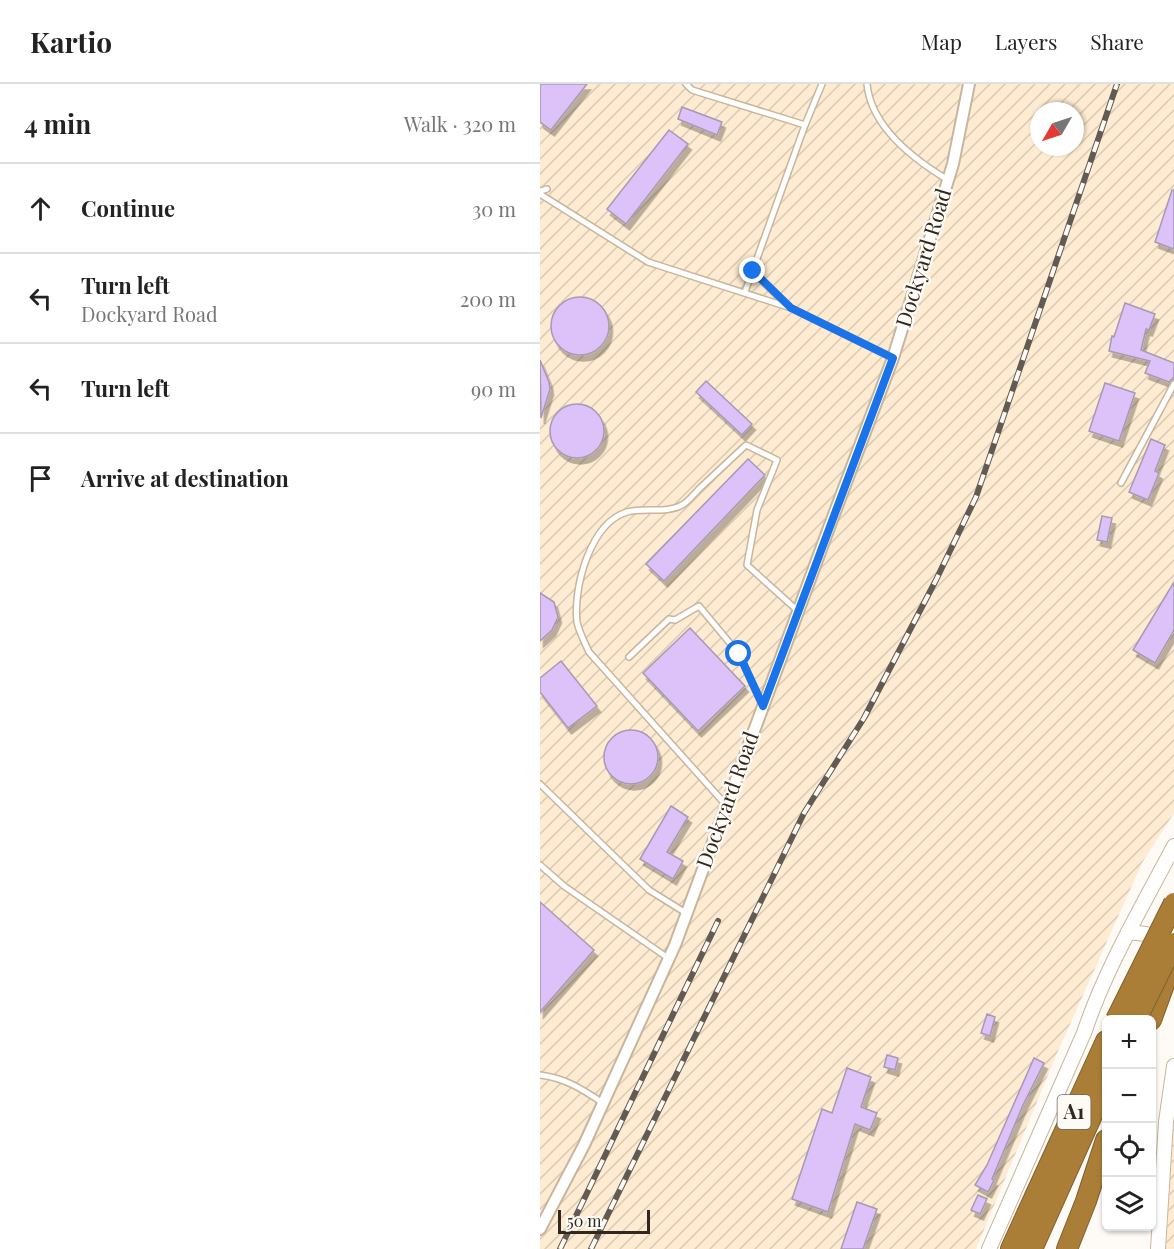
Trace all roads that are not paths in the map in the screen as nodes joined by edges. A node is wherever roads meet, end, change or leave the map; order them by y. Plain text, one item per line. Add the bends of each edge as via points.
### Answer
1 (686, 84) edge
2 (822, 84) edge
3 (867, 84) edge
4 (969, 84) edge
5 (805, 125) junction
6 (948, 180) junction
7 (547, 189) dead end
8 (540, 193) edge
9 (753, 271) junction
10 (745, 292) junction
11 (791, 308) junction
12 (893, 358) junction
13 (1174, 384) edge
14 (1121, 483) dead end
15 (798, 611) junction
16 (629, 657) dead end
17 (763, 706) junction
18 (540, 784) edge
19 (726, 805) junction
20 (1174, 846) edge
21 (540, 865) edge
22 (1174, 903) edge
23 (686, 913) junction
24 (1128, 932) junction
25 (1174, 945) edge
26 (668, 958) junction
27 (1174, 959) edge
28 (1118, 1015) edge
29 (1139, 1015) edge
30 (1153, 1015) edge
31 (1102, 1052) edge
32 (1174, 1066) edge
33 (540, 1075) edge
34 (1102, 1095) edge
35 (603, 1103) junction
36 (1102, 1155) edge
37 (1086, 1201) junction
38 (540, 1229) edge
39 (989, 1249) edge
40 (1011, 1249) edge
41 (1032, 1249) edge
42 (1067, 1249) edge
43 (1082, 1249) edge
44 (1158, 1249) edge

1 - 5 lane via 692,90
2 - 5 lane
3 - 6 lane via 868,100 889,132 920,163
4 - 6 street, Dockyard Road
5 - 9 lane
6 - 12 street, Dockyard Road
7 - 8 lane
8 - 10 lane via 648,262
9 - 10 lane
9 - 11 lane
10 - 11 lane
11 - 12 lane
12 - 15 street, Dockyard Road
13 - 14 lane
15 - 17 street, Dockyard Road
15 - 19 lane via 747,565 758,510 777,460 746,445 681,505 625,512 610,522 599,534 584,564 577,624 589,652
16 - 17 lane via 669,619 675,620 699,606 739,654
17 - 19 street, Dockyard Road
18 - 23 lane via 649,890
19 - 23 street, Dockyard Road
20 - 24 street
21 - 26 lane
22 - 28 highway, bridge
23 - 26 street, Dockyard Road
24 - 25 street
24 - 39 street
25 - 29 highway, bridge
26 - 35 street, Dockyard Road
27 - 30 highway
31 - 40 highway, A1
32 - 44 street via 1166,1122
33 - 35 lane via 577,1086
34 - 41 highway, A1
35 - 38 street, Dockyard Road
36 - 37 highway
37 - 42 highway
37 - 43 highway

